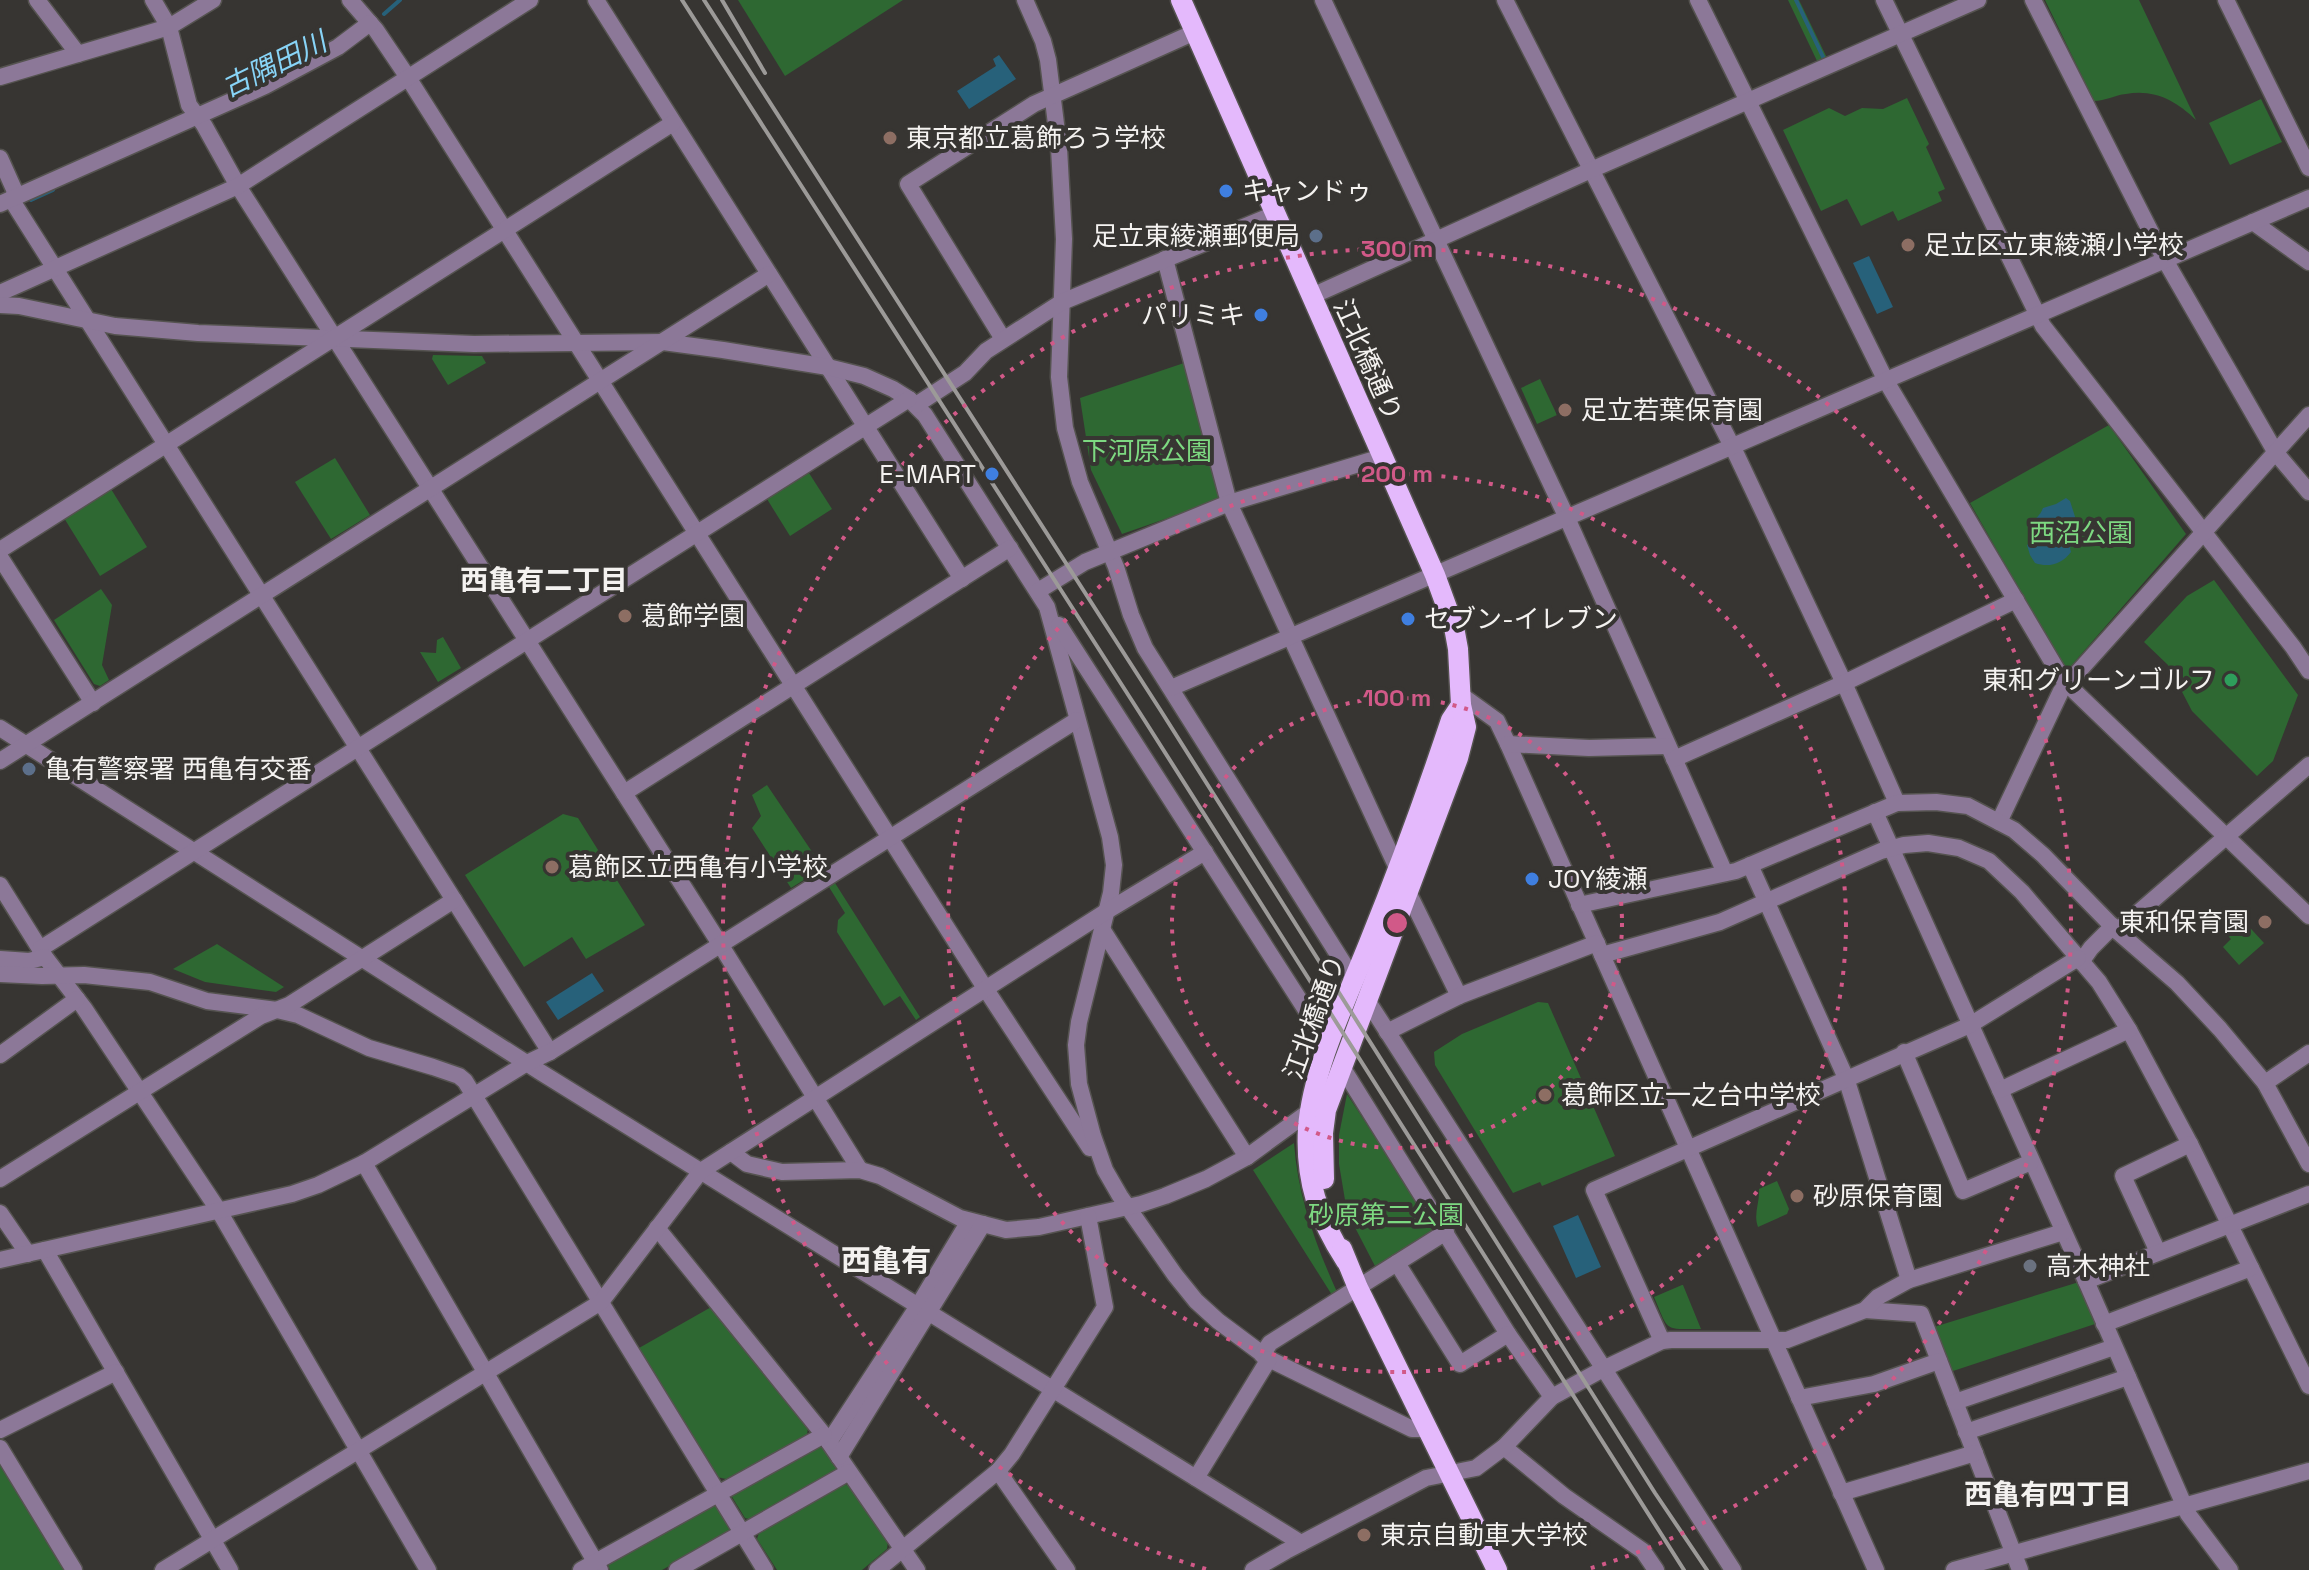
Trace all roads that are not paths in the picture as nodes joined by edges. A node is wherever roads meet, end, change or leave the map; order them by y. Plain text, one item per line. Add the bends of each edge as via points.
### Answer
1 (37, 0) edge
2 (153, 0) edge
3 (213, 0) edge
4 (350, 0) edge
5 (530, 0) edge
6 (596, 0) edge
7 (1025, 0) edge
8 (1181, 0) edge
9 (1323, 0) edge
10 (1505, 0) edge
11 (1698, 0) edge
12 (1884, 0) edge
13 (1978, 0) edge
14 (2033, 0) edge
15 (2226, 0) edge
16 (370, 23) junction
17 (169, 27) junction
18 (1195, 32) junction
19 (1901, 34) junction
20 (78, 54) junction
21 (407, 76) junction
22 (0, 77) edge
23 (1052, 96) junction
24 (1748, 102) junction
25 (196, 116) junction
26 (673, 123) junction
27 (0, 158) edge
28 (2309, 168) edge
29 (1591, 170) junction
30 (238, 186) junction
31 (2309, 198) edge
32 (9, 200) edge
33 (1275, 214) junction
34 (2253, 222) junction
35 (504, 229) junction
36 (1436, 239) junction
37 (1165, 259) junction
38 (2165, 260) junction
39 (2309, 262) edge
40 (53, 267) junction
41 (769, 274) junction
42 (0, 293) edge
43 (1312, 296) junction
44 (1062, 302) junction
45 (0, 305) edge
46 (2038, 314) junction
47 (88, 319) junction
48 (336, 338) junction
49 (1003, 339) junction
50 (663, 342) junction
51 (576, 343) junction
52 (828, 367) junction
53 (1886, 381) junction
54 (600, 382) junction
55 (913, 402) junction
56 (2309, 415) edge
57 (865, 427) junction
58 (165, 445) junction
59 (1732, 447) junction
60 (2276, 453) junction
61 (1382, 457) junction
62 (431, 490) junction
63 (2309, 492) edge
64 (1229, 503) junction
65 (1567, 518) junction
66 (2204, 533) junction
67 (697, 534) junction
68 (1010, 548) junction
69 (0, 550) edge
70 (1111, 552) junction
71 (0, 557) edge
72 (1435, 575) junction
73 (962, 579) junction
74 (1038, 591) junction
75 (262, 596) junction
76 (2016, 600) junction
77 (1047, 607) junction
78 (1290, 637) junction
79 (528, 640) junction
80 (2304, 652) edge
81 (2309, 671) edge
82 (1844, 683) junction
83 (2067, 684) junction
84 (793, 686) junction
85 (1171, 688) junction
86 (1461, 700) junction
87 (93, 703) junction
88 (1077, 720) junction
89 (0, 728) edge
90 (1508, 744) junction
91 (26, 745) junction
92 (358, 748) junction
93 (1671, 753) junction
94 (0, 761) edge
95 (2309, 765) edge
96 (624, 793) junction
97 (1897, 803) junction
98 (1875, 812) junction
99 (1999, 822) junction
100 (2225, 835) junction
101 (890, 837) junction
102 (1892, 848) junction
103 (193, 851) junction
104 (1205, 852) junction
105 (1750, 865) junction
106 (1398, 870) junction
107 (1725, 873) junction
108 (0, 885) edge
109 (1408, 892) junction
110 (454, 900) junction
111 (1767, 903) junction
112 (1579, 905) junction
113 (1107, 911) junction
114 (2309, 916) edge
115 (2115, 928) junction
116 (1102, 929) junction
117 (720, 944) junction
118 (1599, 949) junction
119 (43, 953) junction
120 (0, 959) edge
121 (361, 959) junction
122 (2079, 960) junction
123 (0, 974) edge
124 (61, 976) junction
125 (1354, 980) junction
126 (985, 988) junction
127 (1459, 996) junction
128 (77, 999) junction
129 (1367, 1000) junction
130 (277, 1010) junction
131 (1970, 1025) junction
132 (2129, 1030) junction
133 (1387, 1032) junction
134 (1329, 1046) junction
135 (550, 1052) junction
136 (1904, 1052) junction
137 (2309, 1053) edge
138 (0, 1055) edge
139 (527, 1063) junction
140 (1342, 1067) junction
141 (1846, 1078) junction
142 (2265, 1083) junction
143 (2000, 1090) junction
144 (140, 1093) junction
145 (474, 1094) junction
146 (814, 1097) junction
147 (1310, 1111) junction
148 (2190, 1144) junction
149 (1688, 1149) junction
150 (731, 1152) junction
151 (1247, 1157) junction
152 (2031, 1162) junction
153 (364, 1163) junction
154 (2309, 1164) edge
155 (860, 1170) junction
156 (1105, 1170) junction
157 (701, 1171) junction
158 (0, 1179) edge
159 (2309, 1194) edge
160 (1128, 1207) junction
161 (219, 1211) junction
162 (0, 1213) edge
163 (1088, 1216) junction
164 (976, 1222) junction
165 (2230, 1225) junction
166 (657, 1228) junction
167 (1446, 1232) junction
168 (2063, 1232) junction
169 (45, 1250) junction
170 (2158, 1252) junction
171 (28, 1254) junction
172 (0, 1260) edge
173 (1346, 1261) junction
174 (1397, 1263) junction
175 (2251, 1268) junction
176 (1909, 1280) junction
177 (2086, 1281) junction
178 (1358, 1288) junction
179 (601, 1302) junction
180 (923, 1309) junction
181 (1865, 1310) junction
182 (2104, 1324) junction
183 (1508, 1334) junction
184 (1662, 1341) junction
185 (1774, 1341) junction
186 (2114, 1347) junction
187 (1266, 1357) junction
188 (1939, 1361) junction
189 (1603, 1369) junction
190 (116, 1372) junction
191 (486, 1374) junction
192 (2128, 1377) junction
193 (2309, 1386) edge
194 (1053, 1390) junction
195 (1552, 1397) junction
196 (1799, 1398) junction
197 (1955, 1402) junction
198 (1428, 1429) junction
199 (0, 1430) edge
200 (1966, 1432) junction
201 (827, 1438) junction
202 (1504, 1447) junction
203 (0, 1448) edge
204 (359, 1451) junction
205 (1975, 1453) junction
206 (839, 1457) junction
207 (998, 1471) junction
208 (2309, 1471) edge
209 (849, 1472) junction
210 (1450, 1473) junction
211 (1196, 1478) junction
212 (718, 1493) junction
213 (1841, 1493) junction
214 (2184, 1505) junction
215 (743, 1533) junction
216 (213, 1540) junction
217 (1293, 1547) junction
218 (902, 1549) junction
219 (2014, 1554) junction
220 (592, 1567) edge
221 (74, 1570) edge
222 (163, 1570) edge
223 (230, 1570) edge
224 (428, 1570) edge
225 (677, 1570) edge
226 (765, 1570) edge
227 (877, 1570) edge
228 (917, 1570) edge
229 (1067, 1570) edge
230 (1253, 1570) edge
231 (1282, 1570) edge
232 (1497, 1570) edge
233 (1656, 1570) edge
234 (1733, 1570) edge
235 (1876, 1570) edge
236 (1954, 1570) edge
237 (2020, 1570) edge
238 (2230, 1570) edge

1 - 20 street
2 - 17 street
3 - 17 street
4 - 16 street
5 - 21 street
6 - 26 street
7 - 23 street via 1043,41
8 - 18 main road, 江北橋通り
9 - 36 street
10 - 29 street
11 - 24 street
12 - 19 street
13 - 19 street
14 - 38 street
15 - 28 street
16 - 21 street
16 - 25 street via 277,80
17 - 20 street
17 - 25 street
18 - 23 street
18 - 33 main road, 江北橋通り
19 - 24 street
19 - 46 street
20 - 22 street
21 - 30 street
21 - 35 street
23 - 44 street via 1063,201
23 - 49 street via 908,184
24 - 29 street
24 - 53 street
25 - 30 street
25 - 32 street
26 - 35 street
26 - 41 street
27 - 32 street
29 - 36 street
29 - 59 street
30 - 40 street
30 - 48 street
31 - 34 street
32 - 40 street
33 - 37 street
33 - 43 main road, 江北橋通り
34 - 38 street
34 - 39 street
35 - 48 street
35 - 51 street
36 - 43 street
36 - 65 street
37 - 44 street
37 - 64 street
38 - 46 street
38 - 60 street
40 - 42 street
40 - 47 street
41 - 50 street
41 - 52 street
43 - 61 main road, 江北橋通り
44 - 49 street
44 - 70 street via 1059,377 1065,428 1080,482
45 - 47 street
46 - 53 street
46 - 66 street
47 - 48 street via 198,333
47 - 58 street
48 - 51 street
48 - 58 street
48 - 62 street
49 - 55 street via 965,373
50 - 51 street
50 - 52 street
50 - 54 street
51 - 54 street
52 - 55 street via 864,376
52 - 57 street
53 - 59 street
53 - 76 street
54 - 62 street
54 - 67 street
55 - 57 street
55 - 68 street
56 - 60 street
57 - 67 street
57 - 73 street
58 - 69 street
58 - 75 street
59 - 65 street
59 - 82 street
60 - 63 street
60 - 66 street
61 - 64 street
61 - 72 main road, 江北橋通り
62 - 75 street
62 - 79 street
64 - 70 street
64 - 78 street
65 - 72 street
65 - 93 street
66 - 80 street
66 - 83 street
67 - 79 street
67 - 84 street
68 - 73 street
68 - 74 street
70 - 74 street
70 - 85 street via 1145,648
71 - 87 street
72 - 78 street
72 - 86 main road, 江北橋通り via 1454,627
73 - 84 street
74 - 77 street
75 - 87 street
75 - 92 street
76 - 82 street
76 - 83 street
77 - 88 street
77 - 104 street
78 - 85 street
78 - 106 street
79 - 92 street
79 - 96 street
80 - 81 street
82 - 93 street
82 - 97 street
83 - 99 street
83 - 100 street
84 - 96 street
84 - 101 street
85 - 125 street
86 - 90 street via 1497,721
86 - 106 main road, 江北橋通り
86 - 109 main road, 江北橋通り via 1466,727
87 - 91 street
88 - 101 street
88 - 113 street via 1113,852
89 - 91 street
90 - 93 street
90 - 112 street
91 - 94 street
91 - 103 street
92 - 103 street
92 - 110 street
93 - 107 street
95 - 100 street
96 - 117 street
97 - 98 street
97 - 99 street via 1952,803
98 - 102 street
98 - 105 street
99 - 115 street via 2043,855
100 - 114 street
100 - 115 street
101 - 117 street
101 - 126 street
102 - 111 street
102 - 122 street via 1943,845 1989,861
102 - 131 street
103 - 119 street
103 - 121 street
104 - 113 street
104 - 134 street
105 - 107 street
105 - 111 street
106 - 125 main road, 江北橋通り
107 - 112 street
108 - 119 street
109 - 127 street
109 - 129 main road, 江北橋通り
110 - 121 street
110 - 135 street
111 - 118 street via 1720,922
111 - 141 street
112 - 118 street
113 - 116 street
113 - 126 street
115 - 122 street
115 - 142 street via 2177,983
116 - 151 street
116 - 156 street via 1079,1022 1076,1065
117 - 135 street
117 - 146 street
118 - 127 street
118 - 149 street
119 - 120 street via 29,961
119 - 124 street
121 - 130 street
121 - 139 street
122 - 131 street
122 - 132 street
123 - 124 street
124 - 128 street
124 - 130 street via 150,982 207,1001
125 - 134 main road, 江北橋通り
126 - 146 street
126 - 156 street
127 - 133 street
128 - 138 street
128 - 144 street
129 - 133 street
129 - 140 main road, 江北橋通り
130 - 144 street
130 - 145 street via 369,1048 459,1076
131 - 136 street
131 - 143 street
132 - 143 street
132 - 148 street
133 - 189 street
134 - 147 main road, 江北橋通り
135 - 139 street
136 - 141 street
136 - 152 street via 1963,1191
137 - 142 street
139 - 145 street
139 - 157 street
140 - 167 street
140 - 173 main road, 江北橋通り via 1326,1110 1322,1165
141 - 149 street
141 - 176 street
142 - 154 street
143 - 152 street
144 - 158 street
144 - 161 street
145 - 153 street
145 - 179 street
146 - 150 street
146 - 155 street
147 - 151 street
147 - 173 main road, 江北橋通り via 1308,1153 1317,1206
148 - 165 street
148 - 170 street via 2123,1176
149 - 184 street via 1594,1190
149 - 185 street
150 - 155 street via 747,1164 782,1172
150 - 157 street
151 - 160 street via 1206,1179
152 - 168 street
153 - 161 street via 292,1194
153 - 191 street
155 - 164 street
156 - 160 street
157 - 166 street
157 - 180 street
159 - 165 street
160 - 163 street
160 - 187 street via 1196,1301
161 - 169 street
161 - 204 street
162 - 171 street
163 - 164 street via 1006,1230
163 - 194 street via 1105,1307
164 - 180 street
165 - 170 street
165 - 175 street
166 - 179 street
166 - 201 street
167 - 174 street
167 - 183 street
168 - 176 street
168 - 177 street
169 - 171 street
169 - 190 street
170 - 177 street
171 - 172 street
173 - 178 main road, 江北橋通り
174 - 178 street
174 - 183 street via 1460,1364
175 - 182 street
175 - 193 street
176 - 181 street
177 - 182 street
178 - 187 street via 1270,1343
178 - 198 main road, 江北橋通り
179 - 191 street
179 - 212 street
180 - 194 street
180 - 201 street
180 - 206 street
181 - 185 street
181 - 188 street via 1921,1314
182 - 186 street
183 - 195 street
184 - 185 street
184 - 189 street
185 - 196 street
186 - 192 street
186 - 197 street
187 - 198 street via 1412,1429
187 - 211 street
188 - 196 street via 1874,1384
188 - 197 street
189 - 195 street
189 - 234 street
190 - 199 street
190 - 216 street
191 - 204 street
191 - 220 street
192 - 200 street
192 - 214 street
194 - 207 street
194 - 211 street
195 - 202 street
196 - 213 street
197 - 200 street
198 - 210 main road, 江北橋通り
200 - 205 street
201 - 206 street
201 - 212 street
202 - 210 street via 1476,1468
202 - 233 street via 1643,1551
203 - 221 street
204 - 216 street
204 - 224 street
205 - 213 street
205 - 219 street
206 - 209 street
207 - 218 street
207 - 229 street
208 - 214 street
209 - 215 street
209 - 218 street
210 - 217 street via 1426,1478
210 - 232 main road, 江北橋通り
211 - 217 street
212 - 215 street
212 - 220 street
213 - 235 street
214 - 219 street
214 - 238 street
215 - 225 street
215 - 226 street
216 - 222 street
216 - 223 street
217 - 230 street
217 - 231 street
218 - 227 street
218 - 228 street
219 - 236 street
219 - 237 street

